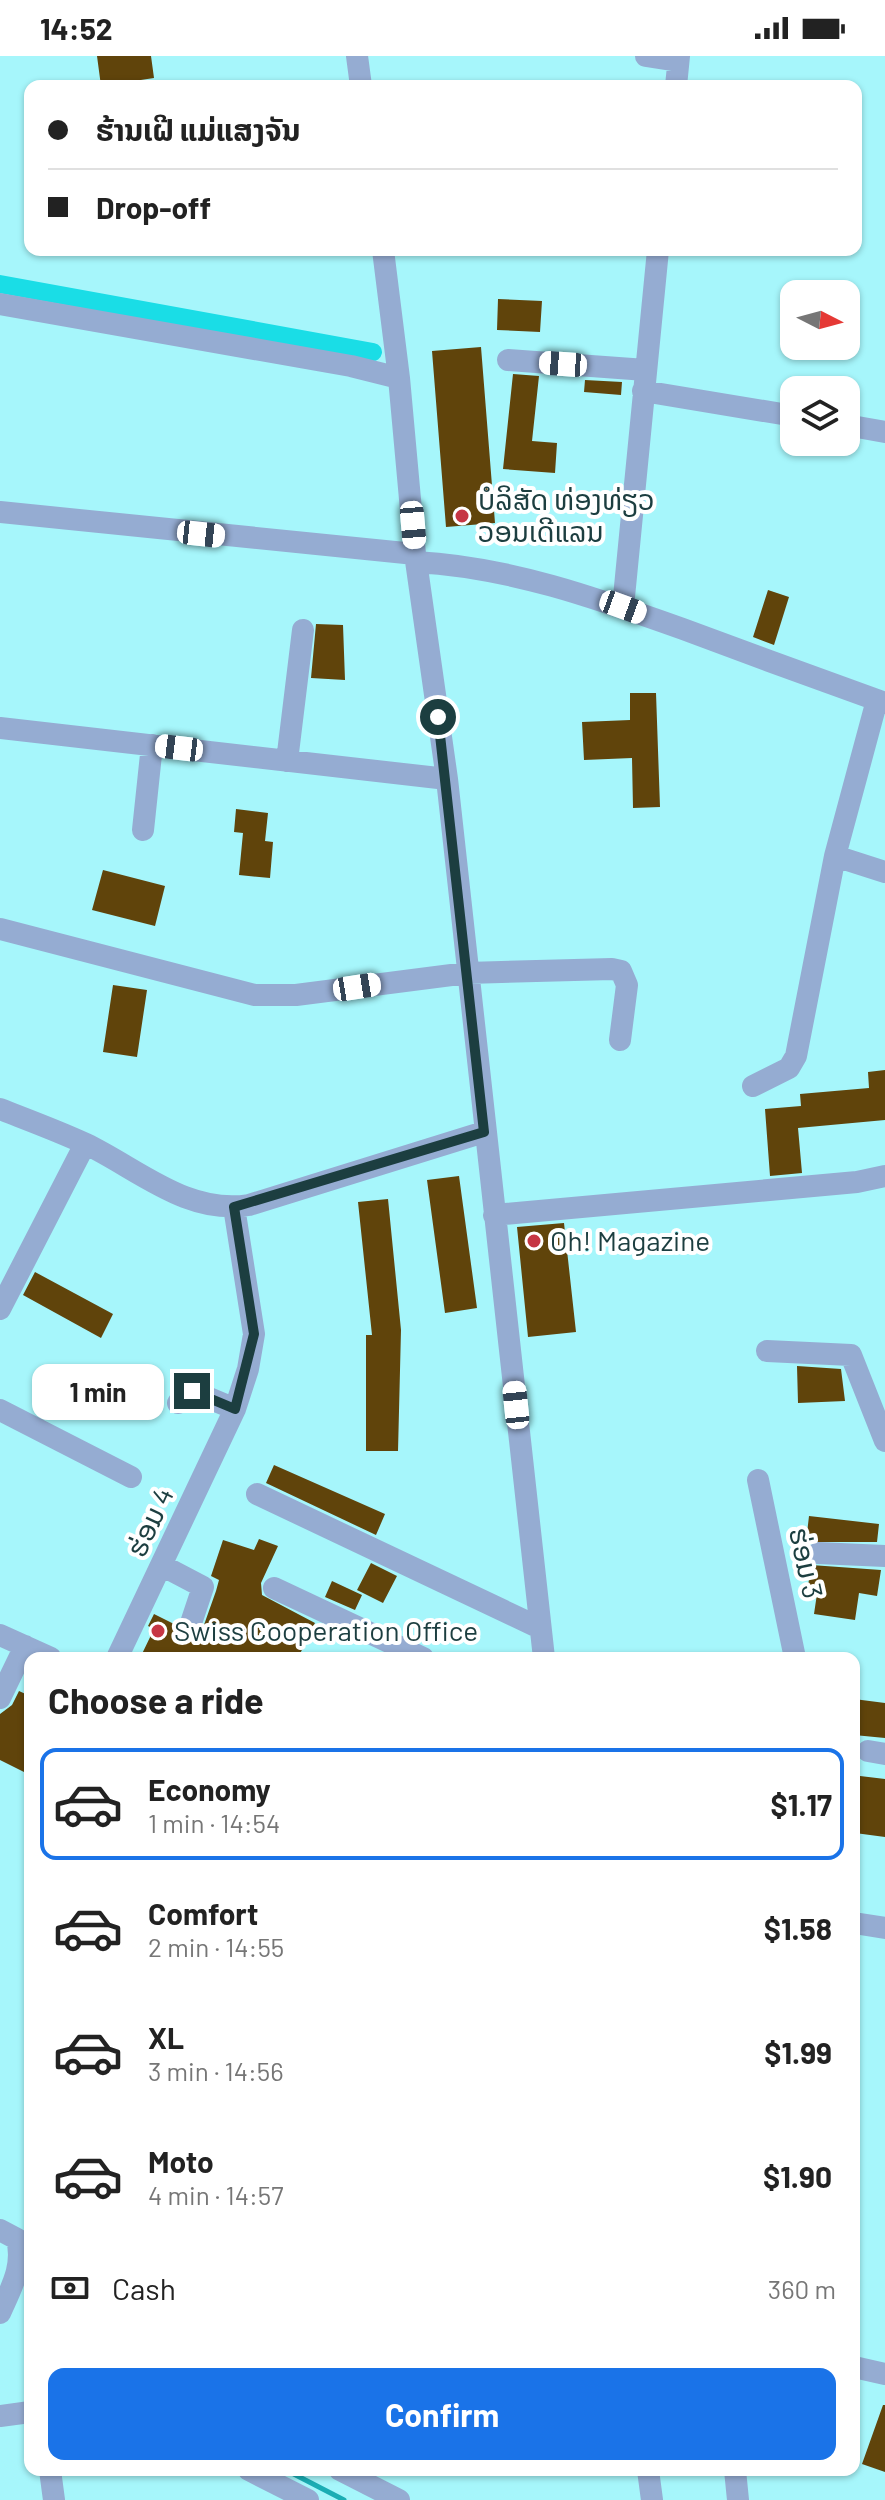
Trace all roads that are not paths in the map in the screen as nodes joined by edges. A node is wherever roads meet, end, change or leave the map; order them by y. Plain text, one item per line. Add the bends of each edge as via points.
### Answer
1 (357, 56) edge
2 (646, 56) edge
3 (679, 58) edge
4 (360, 80) edge
5 (677, 80) edge
6 (384, 256) edge
7 (657, 256) edge
8 (0, 304) edge
9 (508, 360) dead end
10 (399, 378) junction
11 (644, 380) junction
12 (780, 413) edge
13 (860, 428) edge
14 (885, 432) edge
15 (0, 512) edge
16 (416, 558) junction
17 (623, 607) junction
18 (303, 630) dead end
19 (881, 701) edge
20 (0, 728) edge
21 (152, 745) junction
22 (287, 761) junction
23 (447, 779) junction
24 (143, 830) dead end
25 (835, 856) junction
26 (885, 872) edge
27 (0, 929) edge
28 (467, 973) junction
29 (620, 1040) dead end
30 (753, 1086) dead end
31 (0, 1109) edge
32 (484, 1132) junction
33 (85, 1144) junction
34 (885, 1176) edge
35 (234, 1207) junction
36 (494, 1215) junction
37 (0, 1309) edge
38 (767, 1351) dead end
39 (178, 1403) dead end
40 (235, 1409) junction
41 (0, 1410) edge
42 (885, 1441) edge
43 (131, 1477) dead end
44 (758, 1480) dead end
45 (257, 1494) dead end
46 (818, 1553) dead end
47 (885, 1556) edge
48 (163, 1566) junction
49 (274, 1588) dead end
50 (540, 1628) junction
51 (189, 1629) dead end
52 (0, 1635) edge
53 (25, 1646) junction
54 (38, 1652) edge
55 (120, 1652) edge
56 (410, 1652) edge
57 (543, 1652) edge
58 (794, 1652) edge
59 (0, 1698) edge
60 (860, 1924) edge
61 (885, 1928) edge
62 (0, 2230) edge
63 (0, 2313) edge
64 (860, 2368) edge
65 (885, 2374) edge
66 (24, 2413) edge
67 (0, 2416) edge
68 (51, 2476) edge
69 (261, 2476) edge
70 (352, 2476) edge
71 (649, 2476) edge
72 (736, 2476) edge
73 (54, 2500) edge
74 (308, 2500) edge
75 (399, 2500) edge
76 (652, 2500) edge
77 (738, 2500) edge

1 - 4 street
2 - 3 street
3 - 5 street
6 - 10 street
7 - 11 street
8 - 10 street
9 - 11 street
10 - 16 street
11 - 12 street
11 - 17 street
13 - 14 street
15 - 16 street
16 - 17 street via 486,568
16 - 23 street
17 - 19 street
18 - 22 street
19 - 25 street
20 - 21 street
21 - 22 street
21 - 24 street
22 - 23 street
23 - 28 street
25 - 26 street
25 - 30 street via 794,1063
27 - 28 street via 255,995 296,995
28 - 29 street via 621,971 627,985
28 - 32 street
31 - 33 street
32 - 35 street
32 - 36 street
33 - 35 street via 191,1201
33 - 37 street
34 - 36 street
35 - 40 street, ຮ່ອມ 4 via 254,1334
36 - 50 street
38 - 42 street via 851,1355
39 - 40 street via 192,1391
40 - 48 street, ຮ່ອມ 4
41 - 43 street
44 - 58 street, ຮ່ອມ 3
45 - 50 street
46 - 47 street
48 - 51 street via 203,1587
48 - 55 street, ຮ່ອມ 4
49 - 56 street
50 - 57 street
52 - 53 street
53 - 54 street
53 - 59 street
60 - 61 street
62 - 63 street via 17,2239 20,2254
64 - 65 street
66 - 67 street
68 - 73 street
69 - 74 street
70 - 75 street
71 - 76 street
72 - 77 street

